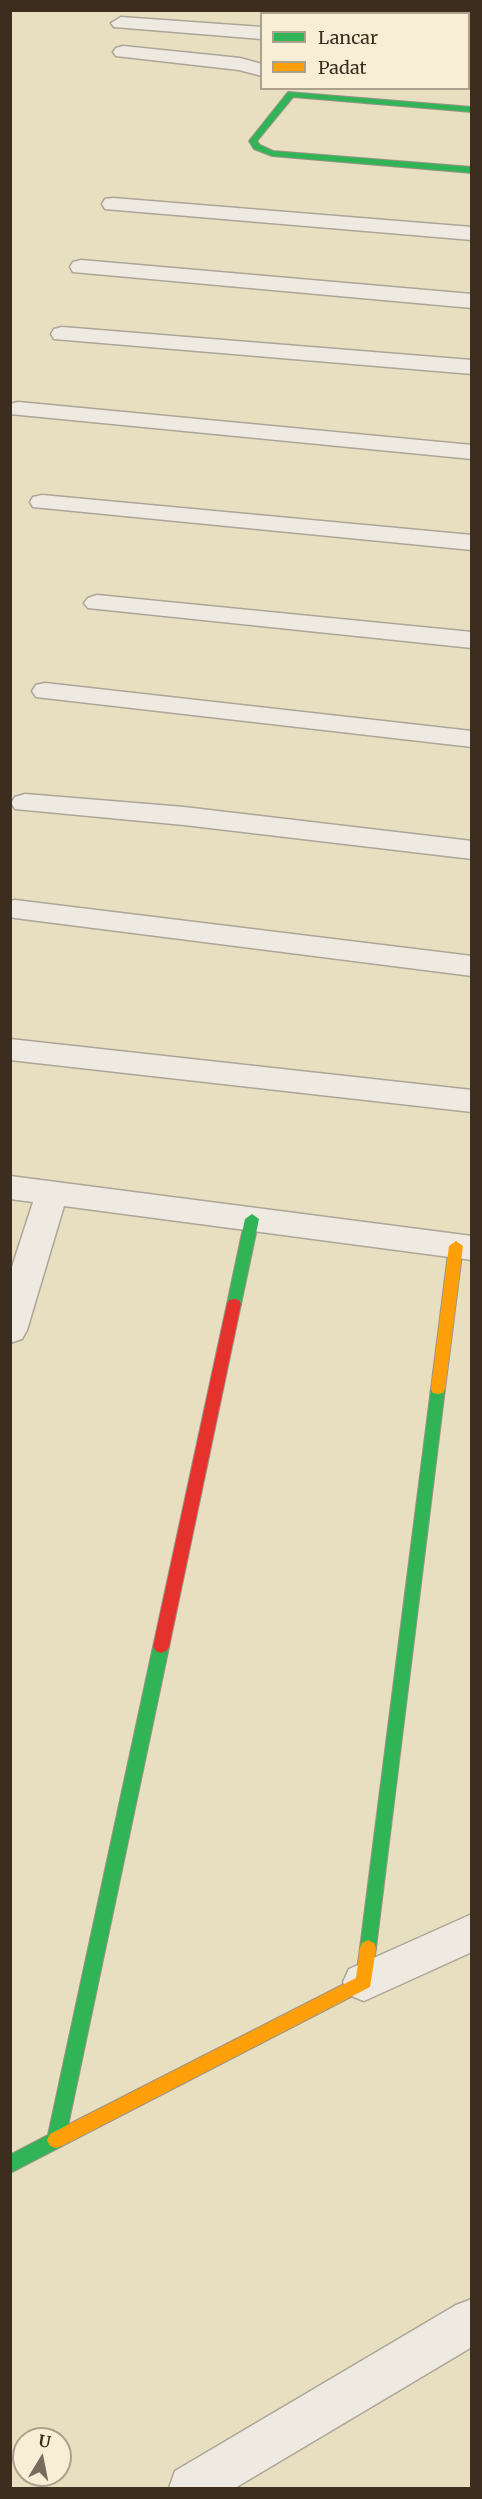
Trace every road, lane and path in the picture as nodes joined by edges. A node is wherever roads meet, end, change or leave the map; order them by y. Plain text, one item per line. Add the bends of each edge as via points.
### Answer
1 (121, 23) dead end
2 (260, 33) edge
3 (123, 52) dead end
4 (260, 70) edge
5 (290, 91) edge
6 (471, 110) edge
7 (471, 170) edge
8 (113, 204) dead end
9 (471, 234) edge
10 (81, 267) dead end
11 (471, 301) edge
12 (62, 334) dead end
13 (471, 367) edge
14 (18, 409) dead end
15 (471, 452) edge
16 (42, 502) dead end
17 (471, 543) edge
18 (97, 603) dead end
19 (471, 640) edge
20 (45, 691) dead end
21 (471, 739) edge
22 (24, 803) dead end
23 (471, 850) edge
24 (15, 909) dead end
25 (471, 966) edge
26 (10, 1049) edge
27 (471, 1101) edge
28 (10, 1187) edge
29 (52, 1191) junction
30 (252, 1219) junction
31 (464, 1247) edge
32 (10, 1330) edge
33 (471, 1932) edge
34 (364, 1982) junction
35 (56, 2140) junction
36 (10, 2165) edge
37 (471, 2321) edge
38 (192, 2488) edge

1 - 2 street
3 - 4 street via 240,64
5 - 6 street
5 - 7 street via 253,141 256,147 272,153
8 - 9 street
10 - 11 street
12 - 13 street
14 - 15 street
16 - 17 street
18 - 19 street
20 - 21 street
22 - 23 street via 184,816
24 - 25 street
26 - 27 street
28 - 29 street
29 - 30 street
29 - 32 street
30 - 31 street
30 - 35 street
31 - 34 street
33 - 34 street
34 - 35 street
35 - 36 street
37 - 38 street

